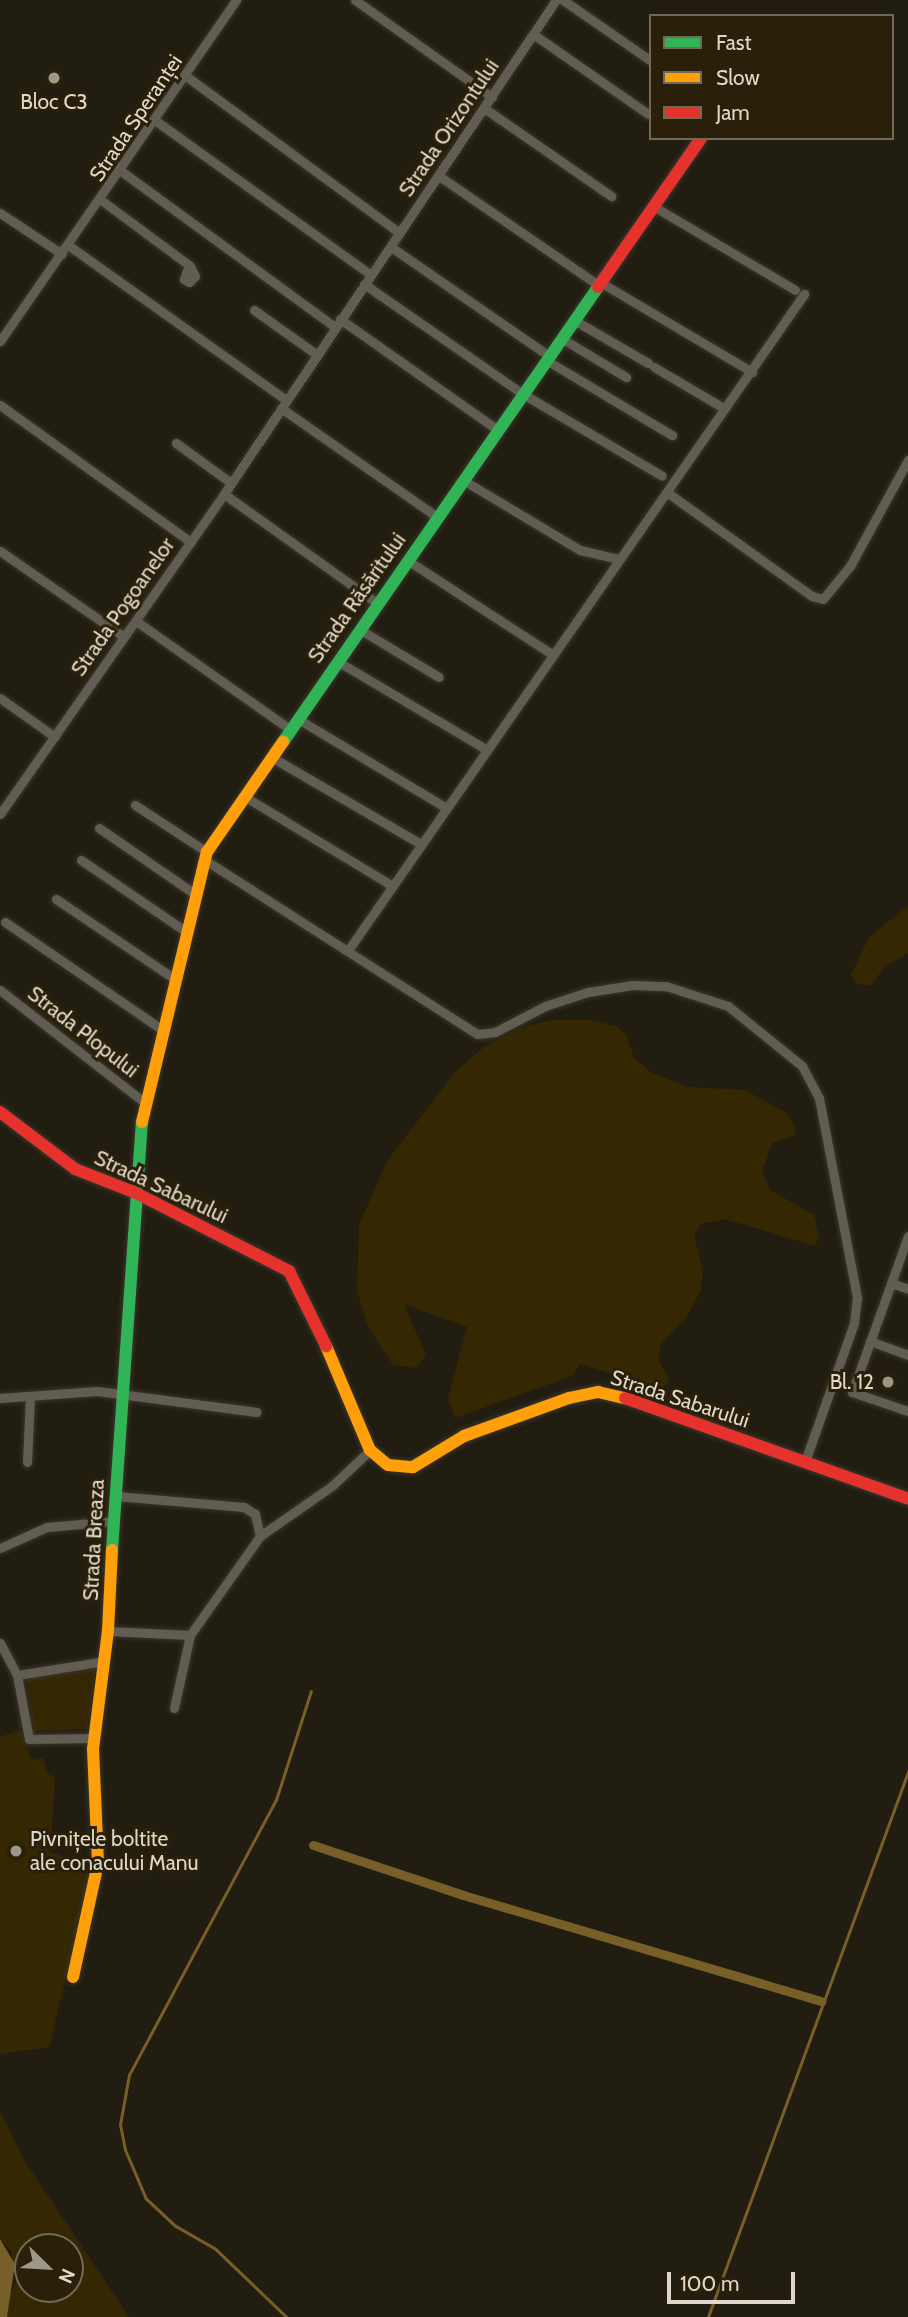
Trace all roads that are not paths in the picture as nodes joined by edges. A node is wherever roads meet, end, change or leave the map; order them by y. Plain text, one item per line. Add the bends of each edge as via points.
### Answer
1 (236, 0) edge
2 (355, 0) edge
3 (556, 0) edge
4 (563, 0) edge
5 (533, 34) junction
6 (649, 60) edge
7 (186, 76) junction
8 (492, 97) junction
9 (484, 108) junction
10 (649, 114) dead end
11 (156, 121) junction
12 (700, 140) edge
13 (121, 171) junction
14 (439, 176) junction
15 (611, 196) dead end
16 (101, 200) junction
17 (653, 206) junction
18 (0, 213) edge
19 (400, 233) junction
20 (68, 245) junction
21 (391, 247) junction
22 (62, 254) junction
23 (190, 266) dead end
24 (370, 275) junction
25 (599, 283) junction
26 (364, 284) junction
27 (254, 310) dead end
28 (574, 320) junction
29 (338, 323) junction
30 (561, 338) junction
31 (0, 341) edge
32 (316, 354) junction
33 (547, 358) junction
34 (752, 372) junction
35 (626, 377) dead end
36 (523, 394) junction
37 (283, 404) junction
38 (0, 405) edge
39 (725, 409) junction
40 (498, 430) junction
41 (671, 435) dead end
42 (176, 443) dead end
43 (908, 460) edge
44 (662, 476) dead end
45 (463, 480) junction
46 (231, 483) junction
47 (668, 493) junction
48 (224, 494) junction
49 (437, 517) junction
50 (191, 542) junction
51 (0, 551) edge
52 (618, 559) junction
53 (407, 560) junction
54 (377, 603) junction
55 (136, 621) junction
56 (359, 629) junction
57 (124, 637) junction
58 (552, 654) junction
59 (337, 661) junction
60 (439, 677) dead end
61 (0, 698) edge
62 (295, 724) junction
63 (54, 737) junction
64 (486, 749) junction
65 (273, 758) junction
66 (247, 798) junction
67 (135, 804) dead end
68 (445, 807) junction
69 (0, 814) edge
70 (99, 828) dead end
71 (419, 844) junction
72 (206, 856) junction
73 (81, 860) dead end
74 (391, 885) junction
75 (195, 894) junction
76 (56, 899) dead end
77 (5, 922) dead end
78 (185, 931) junction
79 (349, 949) junction
80 (173, 978) junction
81 (0, 990) edge
82 (160, 1028) junction
83 (144, 1102) junction
84 (0, 1112) edge
85 (136, 1193) junction
86 (908, 1236) edge
87 (891, 1283) junction
88 (908, 1289) edge
89 (870, 1341) junction
90 (908, 1355) edge
91 (120, 1395) junction
92 (30, 1396) junction
93 (0, 1398) edge
94 (908, 1411) edge
95 (257, 1412) dead end
96 (370, 1450) junction
97 (805, 1461) junction
98 (27, 1462) dead end
99 (116, 1496) junction
100 (908, 1499) edge
101 (114, 1521) junction
102 (260, 1536) junction
103 (0, 1548) edge
104 (108, 1631) junction
105 (190, 1635) junction
106 (0, 1643) edge
107 (105, 1661) junction
108 (17, 1675) junction
109 (174, 1708) dead end
110 (94, 1738) junction
111 (73, 1977) dead end

1 - 7 street, Strada Speranței
2 - 8 street
3 - 5 street, Strada Orizontului
4 - 6 street
5 - 8 street, Strada Orizontului
5 - 10 street
7 - 11 street, Strada Speranței
7 - 19 street
8 - 9 street, Strada Orizontului
9 - 14 street, Strada Orizontului
9 - 15 street
11 - 13 street, Strada Speranței
11 - 24 street
12 - 17 street, Strada Răsăritului
13 - 16 street, Strada Speranței
13 - 29 street
14 - 19 street, Strada Orizontului
14 - 25 street
16 - 20 street, Strada Speranței
16 - 23 street
17 - 25 street, Strada Răsăritului
17 - 34 street via 800,292
18 - 22 street
19 - 21 street, Strada Orizontului
20 - 22 street, Strada Speranței
20 - 37 street
21 - 24 street, Strada Orizontului
21 - 33 street
22 - 31 street, Strada Speranței
24 - 26 street, Strada Orizontului
25 - 28 street, Strada Răsăritului
25 - 34 street
26 - 29 street, Strada Orizontului
26 - 36 street
27 - 32 street
28 - 30 street, Strada Răsăritului
28 - 39 street
29 - 32 street, Strada Orizontului
29 - 40 street
30 - 33 street, Strada Răsăritului
30 - 35 street
32 - 37 street, Strada Orizontului
33 - 36 street, Strada Răsăritului
33 - 41 street
34 - 39 street
36 - 40 street, Strada Răsăritului
36 - 44 street
37 - 46 street, Strada Orizontului
37 - 49 street
38 - 50 street, Strada Pogoanelor
39 - 47 street
40 - 45 street, Strada Răsăritului
42 - 46 street
43 - 47 street via 850,566 823,599 812,596
45 - 49 street, Strada Răsăritului
45 - 52 street via 580,550
46 - 48 street, Strada Orizontului
47 - 52 street
48 - 50 street, Strada Orizontului
48 - 54 street
49 - 53 street, Strada Răsăritului
50 - 55 street, Strada Pogoanelor
51 - 57 street
52 - 58 street
53 - 54 street, Strada Răsăritului
53 - 58 street
54 - 56 street, Strada Răsăritului
55 - 57 street, Strada Pogoanelor
55 - 62 street
56 - 59 street, Strada Răsăritului
56 - 60 street
57 - 63 street, Strada Pogoanelor
58 - 64 street
59 - 62 street, Strada Răsăritului
59 - 64 street
61 - 63 street
62 - 65 street, Strada Răsăritului
62 - 68 street
63 - 69 street, Strada Pogoanelor
64 - 68 street
65 - 66 street, Strada Răsăritului
65 - 71 street
66 - 72 street, Strada Răsăritului
66 - 74 street
67 - 72 street
68 - 71 street
70 - 75 street
71 - 74 street
72 - 75 street, Strada Răsăritului
72 - 79 street
73 - 78 street
74 - 79 street
75 - 78 street, Strada Răsăritului
76 - 80 street
77 - 82 street
78 - 80 street, Strada Răsăritului
79 - 97 street via 477,1034 495,1032 545,1006 588,992 632,985 666,986 728,1006 802,1066 819,1098 857,1298 854,1323
80 - 82 street, Strada Răsăritului
81 - 83 street, Strada Plopului
82 - 83 street, Strada Răsăritului
83 - 85 street, Strada Breaza
84 - 85 street, Strada Sabarului via 75,1169
85 - 91 street, Strada Breaza
85 - 96 street, Strada Sabarului via 289,1271
86 - 87 street
87 - 88 street
87 - 89 street
89 - 90 street
89 - 94 street via 852,1392
91 - 92 street via 91,1391
91 - 95 street
91 - 99 street, Strada Breaza
92 - 93 street
92 - 98 street
96 - 97 street, Strada Sabarului via 388,1465 413,1467 464,1436 598,1392
96 - 102 street via 333,1485
97 - 100 street, Strada Sabarului
99 - 101 street, Strada Breaza
99 - 102 street via 244,1507 255,1514
101 - 103 street via 47,1527
101 - 104 street, Strada Breaza
102 - 105 street
104 - 105 street
104 - 107 street, Strada Breaza
105 - 109 street
106 - 108 street
107 - 108 street
107 - 110 street, Strada Breaza
108 - 110 street via 29,1739
110 - 111 street, Strada Breaza via 97,1872

